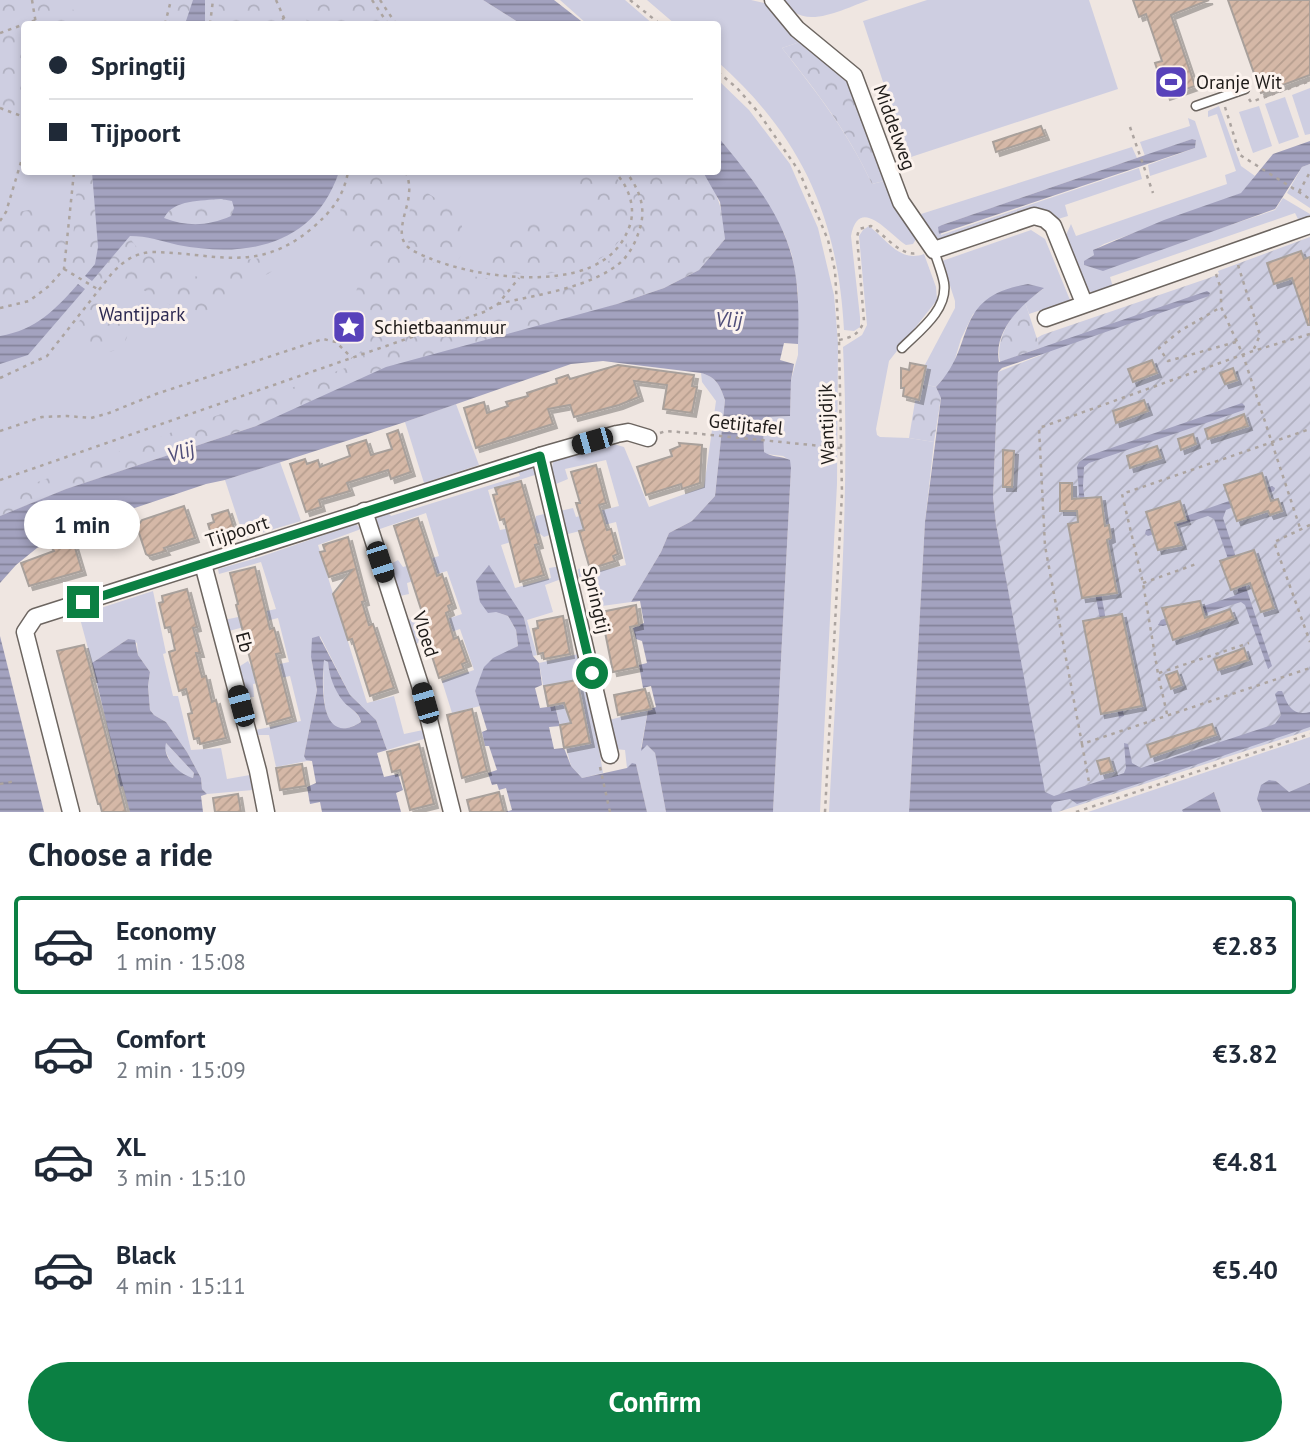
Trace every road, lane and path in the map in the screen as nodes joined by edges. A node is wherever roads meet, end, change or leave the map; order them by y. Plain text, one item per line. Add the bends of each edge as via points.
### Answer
1 (33, 0) edge
2 (171, 0) edge
3 (213, 0) edge
4 (276, 0) edge
5 (372, 0) edge
6 (380, 0) edge
7 (630, 0) edge
8 (773, 0) edge
9 (284, 18) junction
10 (36, 21) edge
11 (166, 21) edge
12 (210, 21) edge
13 (280, 21) edge
14 (286, 21) edge
15 (386, 21) edge
16 (394, 21) edge
17 (656, 21) edge
18 (21, 27) edge
19 (0, 33) edge
20 (721, 75) edge
21 (1310, 81) edge
22 (1245, 89) joint
23 (1222, 97) junction
24 (1196, 106) dead end
25 (0, 108) edge
26 (21, 116) edge
27 (1130, 127) dead end
28 (21, 162) edge
29 (1310, 172) edge
30 (74, 175) edge
31 (347, 175) edge
32 (406, 175) edge
33 (617, 175) edge
34 (628, 175) edge
35 (1299, 192) junction
36 (1153, 193) dead end
37 (1310, 199) edge
38 (0, 221) edge
39 (1310, 225) edge
40 (934, 250) junction
41 (1235, 253) junction
42 (1212, 261) junction
43 (64, 269) junction
44 (519, 278) junction
45 (99, 290) junction
46 (1084, 303) junction
47 (498, 304) junction
48 (1221, 307) junction
49 (0, 308) edge
50 (1046, 318) dead end
51 (1310, 334) edge
52 (839, 340) junction
53 (1236, 342) junction
54 (902, 348) dead end
55 (1253, 351) junction
56 (1243, 355) junction
57 (352, 358) junction
58 (0, 378) edge
59 (1310, 429) edge
60 (0, 431) edge
61 (648, 438) joint
62 (1272, 441) junction
63 (841, 448) junction
64 (540, 456) junction
65 (0, 480) edge
66 (364, 511) junction
67 (1310, 525) edge
68 (1300, 528) junction
69 (1199, 563) dead end
70 (203, 564) junction
71 (1143, 583) junction
72 (1310, 642) edge
73 (1249, 643) dead end
74 (1310, 668) edge
75 (1158, 674) junction
76 (1168, 715) junction
77 (1310, 734) edge
78 (1082, 744) junction
79 (605, 760) joint
80 (16, 781) dead end
81 (1089, 782) dead end
82 (0, 785) edge
83 (71, 812) edge
84 (266, 812) edge
85 (452, 812) edge
86 (610, 812) edge
87 (825, 812) edge
88 (1076, 812) edge

1 - 10 path
2 - 11 path
3 - 12 path
4 - 9 path
5 - 15 path
6 - 16 path
7 - 17 path
8 - 40 street, Middelweg via 797,29 854,76 901,202
9 - 13 path
9 - 14 path
18 - 19 path
20 - 52 path, Wantijdijk via 758,112 799,171 828,240 835,271
21 - 22 path via 1251,102
22 - 23 lane
23 - 24 lane
23 - 35 path via 1240,155
25 - 26 path
27 - 36 path
28 - 38 path
29 - 35 path
30 - 43 path
31 - 45 path via 329,215 283,249 229,258 140,253 125,261
32 - 44 path via 409,194 402,237 406,245 452,268
33 - 44 path via 631,198 633,217 616,251 567,274
34 - 47 path via 640,193 644,217 624,259 559,290
35 - 37 path
39 - 41 street
40 - 46 street via 1034,216 1045,219 1053,226
40 - 52 path via 909,255 872,226 859,229 864,321 860,332
40 - 54 lane via 944,298 932,318
41 - 42 street
41 - 55 path via 1260,335
42 - 46 street
42 - 48 path
43 - 45 path
43 - 49 path via 29,302
44 - 47 path
45 - 58 path via 47,356
46 - 50 street
47 - 57 path
48 - 53 path
48 - 53 path via 1159,348 1168,361
51 - 55 path
52 - 63 path, Wantijdijk
53 - 56 path
55 - 56 path
56 - 62 path
56 - 78 path via 1039,428 1045,546
57 - 60 path via 336,342 323,339 109,413 91,418 42,417
57 - 65 path
59 - 62 path
61 - 63 path, Getijtafel via 666,431
61 - 64 street, Tijpoort via 628,432
62 - 68 path
62 - 71 path via 1122,494
63 - 87 path, Wantijdijk
64 - 66 street, Tijpoort
64 - 79 street, Springtij
66 - 70 street, Tijpoort
66 - 85 street, Vloed via 421,688
67 - 68 path
68 - 72 path via 1274,542
69 - 71 path
70 - 83 street, Tijpoort via 34,617 25,632
70 - 84 street, Eb
71 - 75 path
73 - 75 path
74 - 76 path
75 - 76 path
76 - 78 path
77 - 88 path
78 - 81 path
79 - 86 path
80 - 82 path

